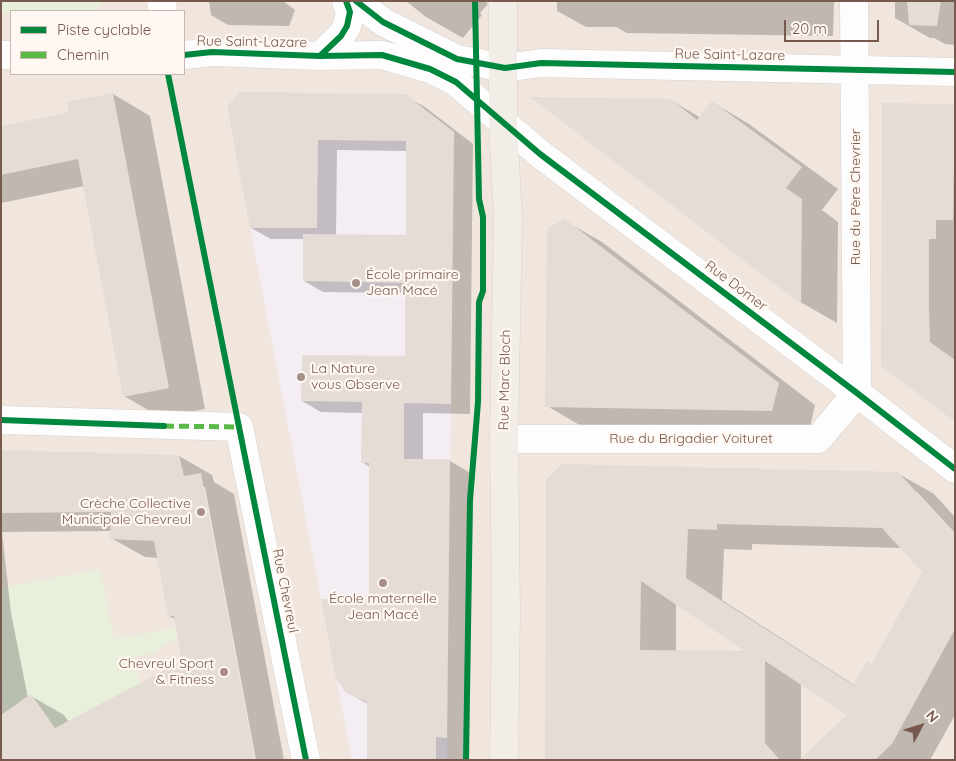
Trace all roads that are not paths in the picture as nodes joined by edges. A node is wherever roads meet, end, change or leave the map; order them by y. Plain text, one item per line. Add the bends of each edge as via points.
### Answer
1 (346, 1) edge
2 (356, 1) edge
3 (503, 1) edge
4 (854, 1) edge
5 (185, 55) edge
6 (320, 56) junction
7 (505, 68) junction
8 (855, 70) junction
9 (955, 72) edge
10 (503, 122) junction
11 (857, 393) junction
12 (1, 420) edge
13 (504, 439) junction
14 (955, 469) edge
15 (306, 760) edge
16 (504, 760) edge

1 - 6 street, Rue Saint-Lazare via 350,12 347,26
2 - 7 street via 383,22 457,59
3 - 7 main road, Rue Marc Bloch
4 - 8 street, Rue du Père Chevrier
5 - 6 street, Rue Saint-Lazare via 212,52
6 - 10 street, Rue Saint-Lazare via 382,55 430,69 456,82
7 - 8 street, Rue Saint-Lazare via 541,63
7 - 10 main road, Rue Marc Bloch
8 - 9 street, Rue Saint-Lazare
8 - 11 street, Rue du Père Chevrier
10 - 11 street, Rue Domer via 540,154
10 - 13 main road, Rue Marc Bloch via 508,218
11 - 13 street, Rue du Brigadier Voituret via 818,439
11 - 14 street, Rue Domer
12 - 15 street, Rue Chevreul via 239,427
13 - 16 main road, Rue Marc Bloch

